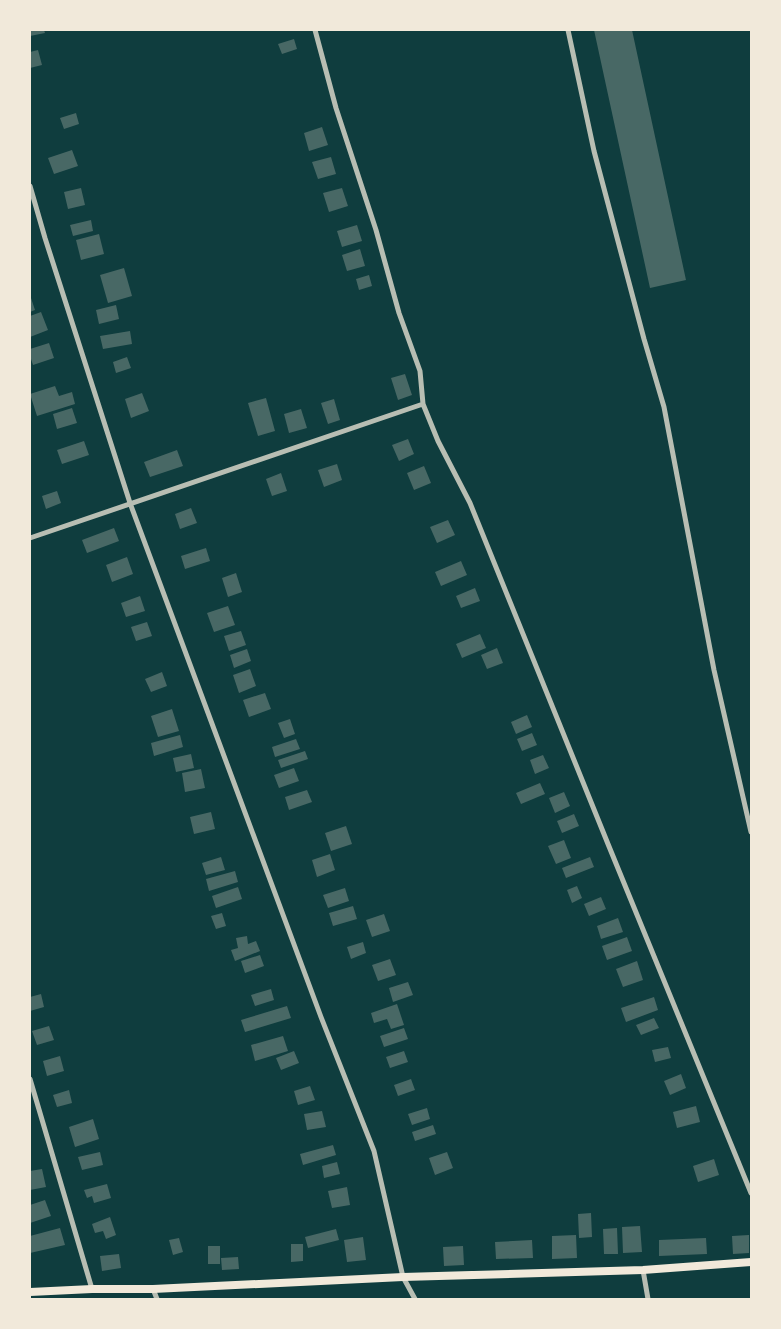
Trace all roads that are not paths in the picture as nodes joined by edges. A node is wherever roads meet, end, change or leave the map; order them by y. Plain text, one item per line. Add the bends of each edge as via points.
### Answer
1 (314, 30) edge
2 (568, 30) edge
3 (30, 186) edge
4 (423, 404) junction
5 (130, 503) junction
6 (30, 538) edge
7 (751, 832) edge
8 (30, 1079) edge
9 (751, 1193) edge
10 (751, 1262) edge
11 (643, 1270) junction
12 (403, 1278) junction
13 (92, 1289) junction
14 (153, 1289) junction
15 (30, 1292) edge
16 (157, 1299) edge
17 (415, 1299) edge
18 (648, 1299) edge

1 - 4 street via 399,313 420,371
2 - 7 street via 594,151 664,407 714,670
3 - 5 street
4 - 5 street
4 - 9 street via 438,442 470,503
5 - 6 street
5 - 12 street via 374,1151
8 - 13 street
10 - 11 main road
11 - 12 main road
11 - 18 street
12 - 14 main road
12 - 17 street
13 - 14 main road
13 - 15 main road
14 - 16 street

